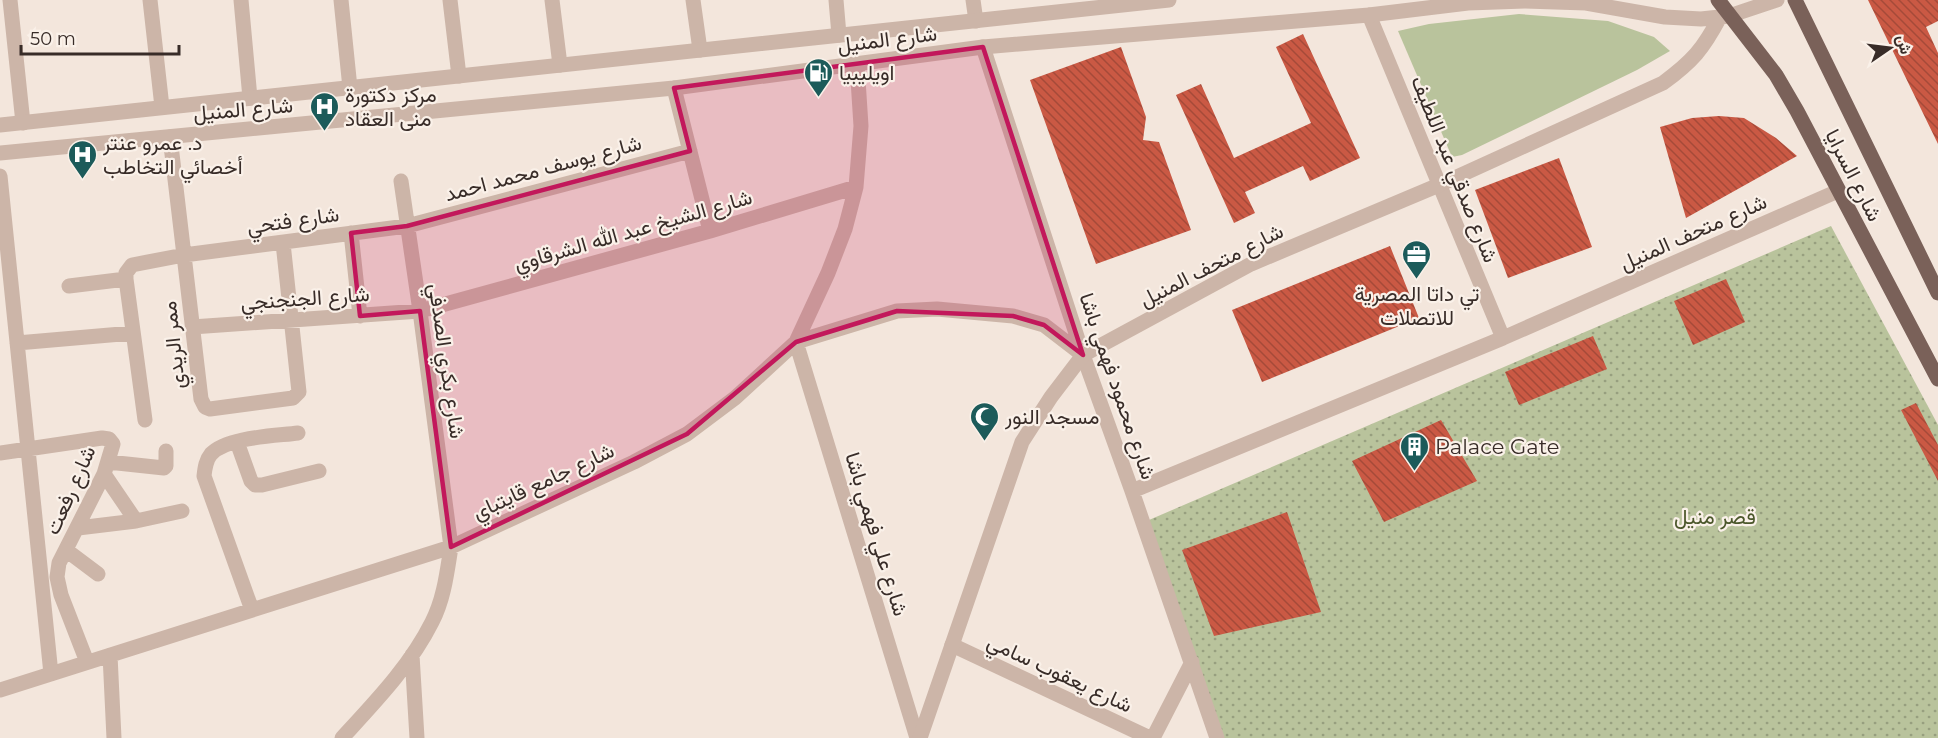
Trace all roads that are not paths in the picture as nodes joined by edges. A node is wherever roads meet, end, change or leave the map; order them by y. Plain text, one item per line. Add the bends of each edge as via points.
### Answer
1 (10, 0) edge
2 (150, 0) edge
3 (241, 0) edge
4 (341, 0) edge
5 (450, 0) edge
6 (552, 0) edge
7 (693, 0) edge
8 (836, 0) edge
9 (973, 0) edge
10 (1169, 0) edge
11 (1718, 0) edge
12 (1777, 0) edge
13 (1795, 0) edge
14 (1153, 1) edge
15 (1587, 1) edge
16 (1369, 15) junction
17 (1724, 16) junction
18 (976, 21) junction
19 (839, 35) junction
20 (983, 47) junction
21 (700, 50) junction
22 (857, 63) junction
23 (560, 65) junction
24 (459, 76) junction
25 (350, 87) junction
26 (674, 88) junction
27 (250, 98) junction
28 (162, 108) junction
29 (23, 123) junction
30 (0, 125) edge
31 (170, 137) junction
32 (690, 151) junction
33 (0, 153) edge
34 (0, 176) edge
35 (401, 181) dead end
36 (1439, 185) junction
37 (856, 187) junction
38 (1838, 191) junction
39 (407, 225) junction
40 (710, 231) junction
41 (351, 234) junction
42 (283, 243) junction
43 (184, 255) junction
44 (126, 279) junction
45 (69, 286) dead end
46 (1938, 293) edge
47 (420, 311) junction
48 (360, 316) junction
49 (292, 321) junction
50 (192, 327) junction
51 (133, 333) junction
52 (1503, 338) junction
53 (796, 342) junction
54 (17, 343) junction
55 (1083, 355) junction
56 (1938, 379) edge
57 (145, 420) dead end
58 (298, 433) dead end
59 (237, 442) junction
60 (28, 449) junction
61 (166, 452) dead end
62 (0, 453) edge
63 (106, 468) junction
64 (320, 471) dead end
65 (1132, 491) junction
66 (183, 511) dead end
67 (136, 521) junction
68 (78, 528) junction
69 (451, 547) junction
70 (66, 550) junction
71 (98, 574) dead end
72 (252, 610) junction
73 (952, 645) junction
74 (110, 655) junction
75 (412, 655) junction
76 (87, 662) junction
77 (1192, 662) junction
78 (51, 674) junction
79 (0, 690) edge
80 (114, 738) edge
81 (342, 738) edge
82 (417, 738) edge
83 (918, 738) edge
84 (1152, 738) edge
85 (1217, 738) edge

1 - 29 street
2 - 28 street
3 - 27 street
4 - 25 street
5 - 24 street
6 - 23 street
7 - 21 street
8 - 19 street
9 - 18 street
10 - 14 street, شارع المنيل
11 - 17 main road, شارع السرايا
12 - 17 street, شارع المنيل
13 - 46 main road, شارع السرايا
14 - 18 street, شارع المنيل
15 - 16 street, شارع المنيل via 1468,3
15 - 17 street, شارع المنيل via 1665,17
16 - 20 street, شارع المنيل
16 - 36 street, شارع صدقي عبد اللطيف
17 - 36 street, شارع متحف المنيل via 1687,66 1663,83
17 - 38 main road, شارع السرايا via 1776,75
18 - 19 street, شارع المنيل
19 - 21 street, شارع المنيل
20 - 22 street, شارع المنيل
20 - 55 street, شارع محمود فهمي باشا
21 - 23 street, شارع المنيل
22 - 26 street, شارع المنيل
22 - 37 street, شارع جامع قايتباي via 861,126
23 - 24 street, شارع المنيل
24 - 25 street, شارع المنيل
25 - 27 street, شارع المنيل
26 - 31 street, شارع المنيل
26 - 32 street
27 - 28 street, شارع المنيل
28 - 29 street, شارع المنيل
29 - 30 street, شارع المنيل
31 - 33 street, شارع المنيل
31 - 43 street, ممر الريدي
32 - 39 street, شارع يوسف محمد احمد
32 - 40 street
34 - 54 street
35 - 39 street, شارع بكري الصدفي
36 - 52 street, شارع صدقي عبد اللطيف
36 - 55 street, شارع متحف المنيل via 1251,264
37 - 40 street, شارع الشيخ عبد الله الشرقاوي
37 - 53 street, شارع جامع قايتباي via 832,262
38 - 52 street, شارع متحف المنيل
38 - 56 main road, شارع السرايا
39 - 41 street, شارع فتحي
39 - 47 street, شارع بكري الصدفي
40 - 47 street, شارع الشيخ عبد الله الشرقاوي
41 - 42 street, شارع فتحي
41 - 48 street
42 - 43 street, شارع فتحي
42 - 49 street, ممر الريدي
43 - 44 street, شارع فتحي via 132,265
43 - 50 street, ممر الريدي
44 - 45 street
44 - 51 street
47 - 48 street, شارع الجنجنجي
47 - 69 street, شارع بكري الصدفي
48 - 49 street, شارع الجنجنجي
49 - 50 street, شارع الجنجنجي
49 - 50 street, ممر الريدي via 298,395 210,409 201,402
51 - 54 street
51 - 57 street
52 - 65 street, شارع متحف المنيل
53 - 55 street via 897,311 937,309 1013,316 1044,325
53 - 69 street, شارع جامع قايتباي via 735,398 687,434
53 - 83 street, شارع علي فهمي باشا
54 - 60 street
55 - 65 street, شارع محمود فهمي باشا
55 - 73 street, شارع متحف المنيل via 1022,442
58 - 59 street
59 - 64 street via 255,485
59 - 72 street via 212,453 204,476
60 - 62 street, شارع رفعت
60 - 63 street, شارع رفعت via 105,438 113,444
60 - 78 street
61 - 63 street via 164,468
63 - 67 street
63 - 68 street, شارع رفعت
65 - 77 street, شارع محمود فهمي باشا
66 - 67 street
67 - 68 street
68 - 70 street, شارع رفعت
69 - 72 street, شارع جامع قايتباي
69 - 75 street, شارع بكري الصدفي via 446,585 433,621
70 - 71 street
70 - 76 street, شارع رفعت via 57,577
72 - 74 street, شارع جامع قايتباي
73 - 83 street, شارع متحف المنيل
73 - 84 street, شارع يعقوب سامي
74 - 76 street, شارع جامع قايتباي
74 - 80 street
75 - 81 street, شارع بكري الصدفي
75 - 82 street
76 - 78 street, شارع جامع قايتباي
77 - 84 street
77 - 85 street, شارع محمود فهمي باشا
78 - 79 street, شارع جامع قايتباي

